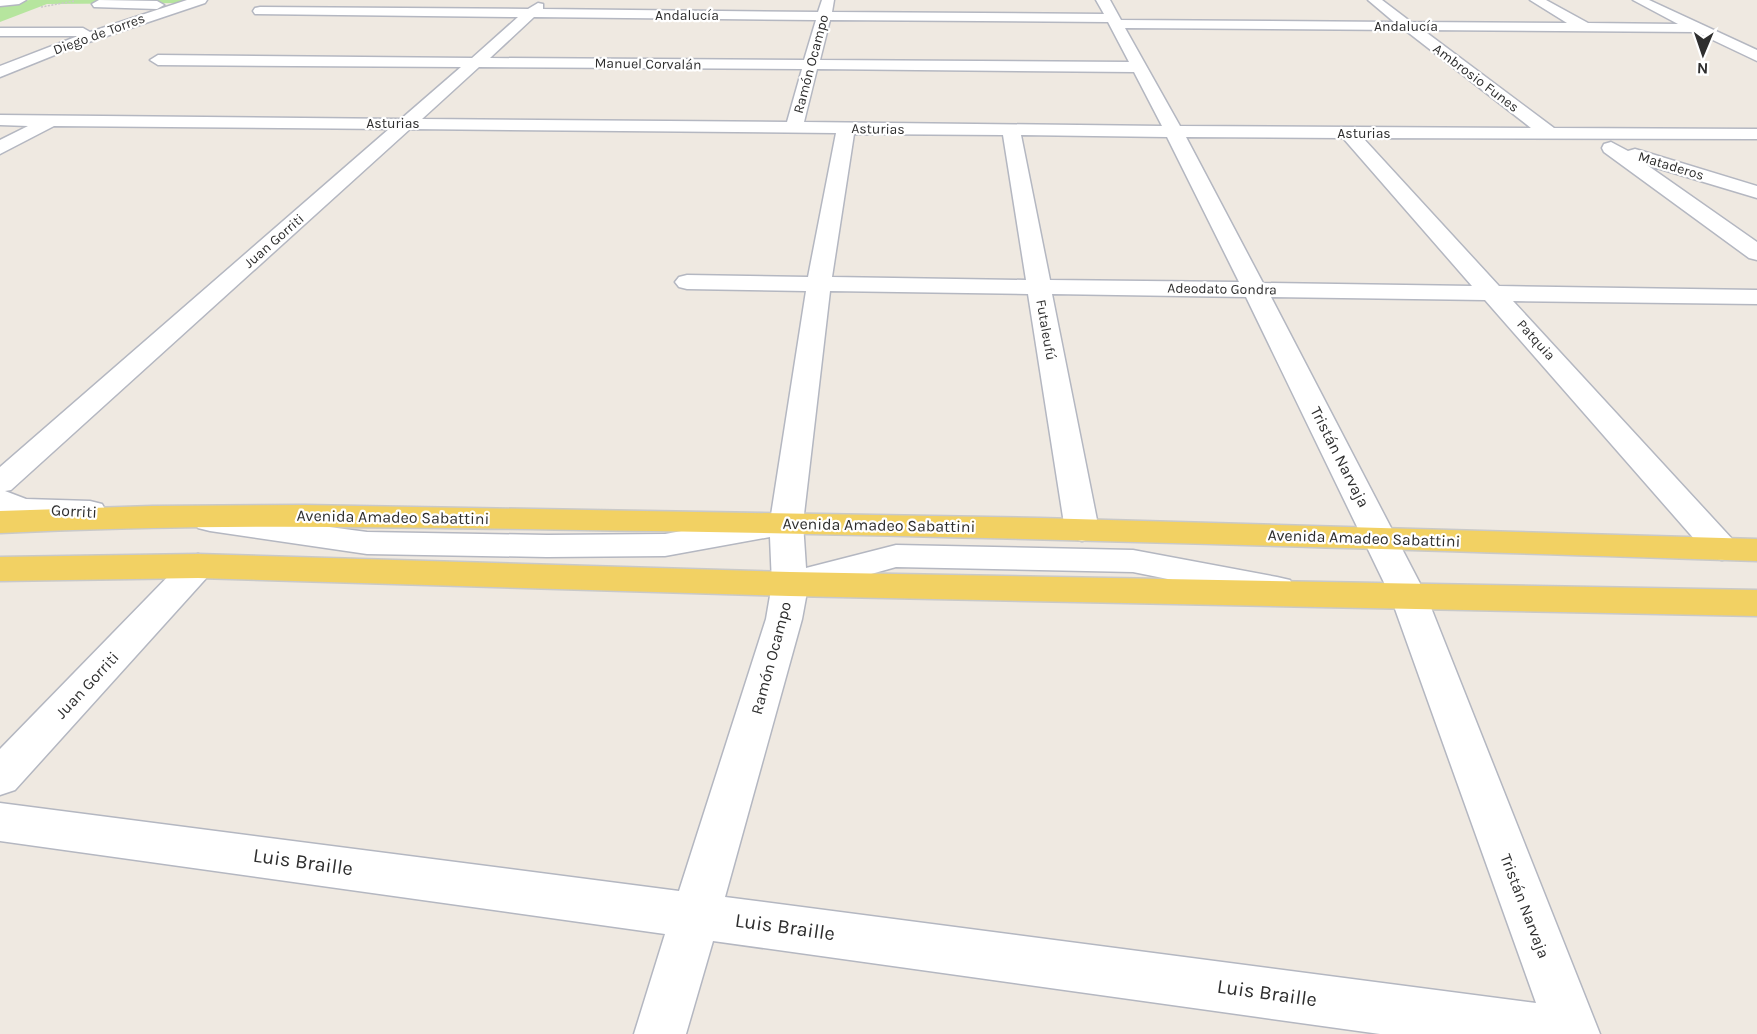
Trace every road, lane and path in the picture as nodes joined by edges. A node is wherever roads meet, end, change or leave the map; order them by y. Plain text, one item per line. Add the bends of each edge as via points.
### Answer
1 (19, 0) edge
2 (200, 0) edge
3 (828, 0) edge
4 (1103, 0) edge
5 (1374, 0) edge
6 (1536, 0) edge
7 (1640, 0) edge
8 (0, 2) edge
9 (99, 4) dead end
10 (184, 5) junction
11 (538, 7) edge
12 (260, 12) dead end
13 (824, 16) junction
14 (1115, 21) junction
15 (1408, 26) junction
16 (1585, 27) junction
17 (1697, 28) junction
18 (0, 32) edge
19 (103, 33) junction
20 (1757, 56) edge
21 (158, 60) dead end
22 (476, 62) junction
23 (810, 65) junction
24 (1139, 67) junction
25 (3, 69) edge
26 (0, 120) edge
27 (50, 121) junction
28 (407, 123) junction
29 (794, 128) junction
30 (846, 129) junction
31 (1011, 130) junction
32 (1174, 132) junction
33 (1348, 133) junction
34 (1551, 134) junction
35 (1588, 134) junction
36 (1757, 135) edge
37 (0, 148) edge
38 (1611, 148) junction
39 (1757, 192) edge
40 (1757, 253) edge
41 (687, 282) dead end
42 (819, 284) junction
43 (1039, 287) junction
44 (1253, 290) junction
45 (1494, 293) junction
46 (1757, 297) edge
47 (0, 487) edge
48 (150, 516) junction
49 (0, 522) edge
50 (786, 523) junction
51 (1082, 530) junction
52 (1381, 538) junction
53 (1722, 549) junction
54 (1757, 550) edge
55 (198, 566) junction
56 (0, 569) edge
57 (790, 584) junction
58 (1408, 596) junction
59 (1757, 603) edge
60 (0, 777) edge
61 (0, 822) edge
62 (695, 915) junction
63 (660, 1034) edge
64 (1572, 1034) edge

1 - 8 street
2 - 10 street, Diego de Torres
3 - 13 street, Ramón Ocampo
4 - 14 street, Tristán Narvaja
5 - 15 street, Ambrosio Funes
6 - 16 street
7 - 17 street
9 - 10 street
10 - 19 street, Diego de Torres
11 - 12 street, Andalucía
11 - 13 street, Andalucía
11 - 22 street, Juan Gorriti
13 - 14 street, Andalucía
13 - 23 street, Ramón Ocampo
14 - 15 street, Andalucía
14 - 24 street, Tristán Narvaja
15 - 16 street, Andalucía
15 - 34 street, Ambrosio Funes
16 - 17 street, Andalucía
17 - 20 street
18 - 19 street
19 - 25 street, Diego de Torres
21 - 22 street, Manuel Corvalán
22 - 23 street, Manuel Corvalán
22 - 28 street, Juan Gorriti
23 - 24 street, Manuel Corvalán
23 - 29 street, Ramón Ocampo
24 - 32 street, Tristán Narvaja
26 - 27 street, Asturias
27 - 28 street, Asturias
27 - 37 street
28 - 29 street, Asturias
28 - 47 street, Juan Gorriti
29 - 30 street, Asturias
30 - 31 street, Asturias
30 - 42 street, Ramón Ocampo
31 - 32 street, Asturias
31 - 43 street, Futaleufú
32 - 33 street, Asturias
32 - 44 street, Tristán Narvaja
33 - 34 street, Asturias
33 - 45 street, Patquia
34 - 35 street, Asturias
35 - 36 street, Asturias
35 - 38 street, Mataderos
38 - 39 street, Mataderos
38 - 40 street
41 - 42 street, Adeodato Gondra
42 - 43 street, Adeodato Gondra
42 - 50 street, Ramón Ocampo
43 - 44 street, Adeodato Gondra
43 - 51 street, Futaleufú
44 - 45 street, Adeodato Gondra
44 - 52 street, Tristán Narvaja
45 - 46 street, Adeodato Gondra
45 - 53 street, Patquia
47 - 48 street, Gorriti via 2,504 26,509
48 - 49 main road
48 - 50 street, Gorriti via 368,543 547,546 665,545
50 - 51 main road, Avenida Amadeo Sabattini
50 - 57 street, Ramón Ocampo
51 - 52 main road, Avenida Amadeo Sabattini
52 - 53 main road, Avenida Amadeo Sabattini
52 - 58 street, Tristán Narvaja
53 - 54 main road, Avenida Amadeo Sabattini
55 - 56 main road
55 - 57 main road
55 - 60 street, Juan Gorriti
57 - 58 main road
57 - 62 street, Ramón Ocampo via 784,619
58 - 59 main road
58 - 64 street, Tristán Narvaja
61 - 62 street, Luis Braille
62 - 63 street, Ramón Ocampo
62 - 64 street, Luis Braille

